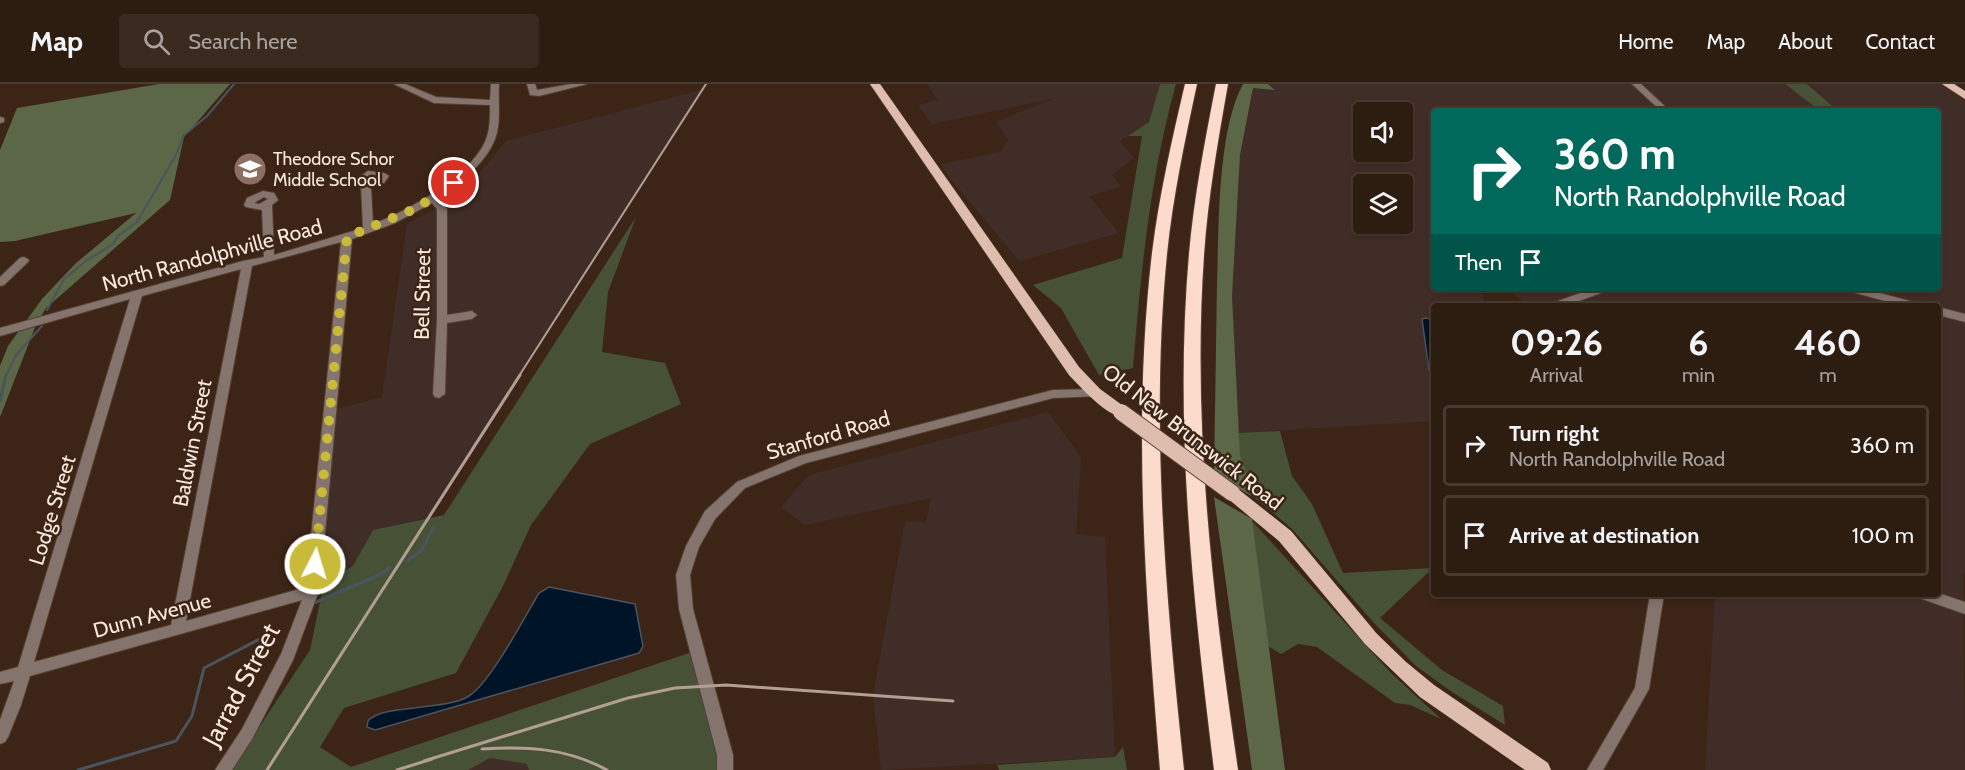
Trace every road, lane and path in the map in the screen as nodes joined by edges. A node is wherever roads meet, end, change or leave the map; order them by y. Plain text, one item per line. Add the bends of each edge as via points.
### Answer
1 (398, 84) edge
2 (531, 84) edge
3 (583, 84) edge
4 (875, 84) edge
5 (1191, 84) edge
6 (1222, 84) edge
7 (1234, 84) edge
8 (1636, 84) edge
9 (1947, 84) edge
10 (1961, 84) edge
11 (1965, 87) edge
12 (495, 88) edge
13 (1965, 96) edge
14 (471, 102) junction
15 (494, 103) junction
16 (1663, 108) edge
17 (1216, 111) junction
18 (366, 185) dead end
19 (433, 198) junction
20 (267, 204) dead end
21 (368, 228) junction
22 (347, 237) junction
23 (269, 258) junction
24 (24, 260) dead end
25 (247, 263) junction
26 (0, 283) edge
27 (1596, 291) edge
28 (1860, 291) edge
29 (137, 293) junction
30 (1562, 303) edge
31 (1906, 303) edge
32 (1941, 312) edge
33 (472, 315) dead end
34 (1965, 318) edge
35 (442, 320) junction
36 (0, 332) edge
37 (1074, 371) junction
38 (1095, 393) junction
39 (439, 394) dead end
40 (1053, 394) junction
41 (312, 588) junction
42 (1657, 597) edge
43 (1933, 597) edge
44 (1965, 608) edge
45 (177, 630) junction
46 (24, 672) junction
47 (0, 678) edge
48 (0, 737) edge
49 (223, 770) edge
50 (725, 770) edge
51 (1172, 770) edge
52 (1226, 770) edge
53 (1541, 770) edge
54 (1594, 770) edge

1 - 14 street via 434,100
2 - 3 street via 533,93
4 - 37 main road, Old New Brunswick Road
5 - 51 highway via 1164,215 1153,367 1155,558
6 - 17 highway
7 - 17 highway
8 - 16 street
9 - 13 main road
10 - 11 main road
12 - 14 street
12 - 15 street, North Randolphville Road
14 - 15 street
15 - 19 street, North Randolphville Road via 496,120 484,153
17 - 52 highway via 1198,222 1193,381 1199,530
18 - 21 street
19 - 21 street, North Randolphville Road
19 - 35 street, Bell Street via 442,209
20 - 23 street
21 - 22 street, North Randolphville Road
22 - 23 street, North Randolphville Road
22 - 41 street, Jarrad Street
23 - 25 street, North Randolphville Road
24 - 26 street
25 - 29 street, North Randolphville Road
25 - 45 street, Baldwin Street
27 - 30 street
28 - 31 street
29 - 36 street, North Randolphville Road
29 - 46 street, Lodge Street
32 - 34 street
33 - 35 street
35 - 39 street, Bell Street
37 - 38 main road, Old New Brunswick Road
37 - 40 street via 1069,382
38 - 40 street, Stanford Road
38 - 53 main road, Old New Brunswick Road, bridge via 1285,536 1400,668
40 - 50 street, Stanford Road via 803,459 741,485 711,515 693,546 683,575 686,609 725,755
41 - 45 street, Dunn Avenue via 307,593
41 - 49 street, Jarrad Street via 288,656 247,734
42 - 54 street via 1642,689
43 - 44 street
45 - 46 street, Dunn Avenue
46 - 47 street, Dunn Avenue
46 - 48 street, Lodge Street

